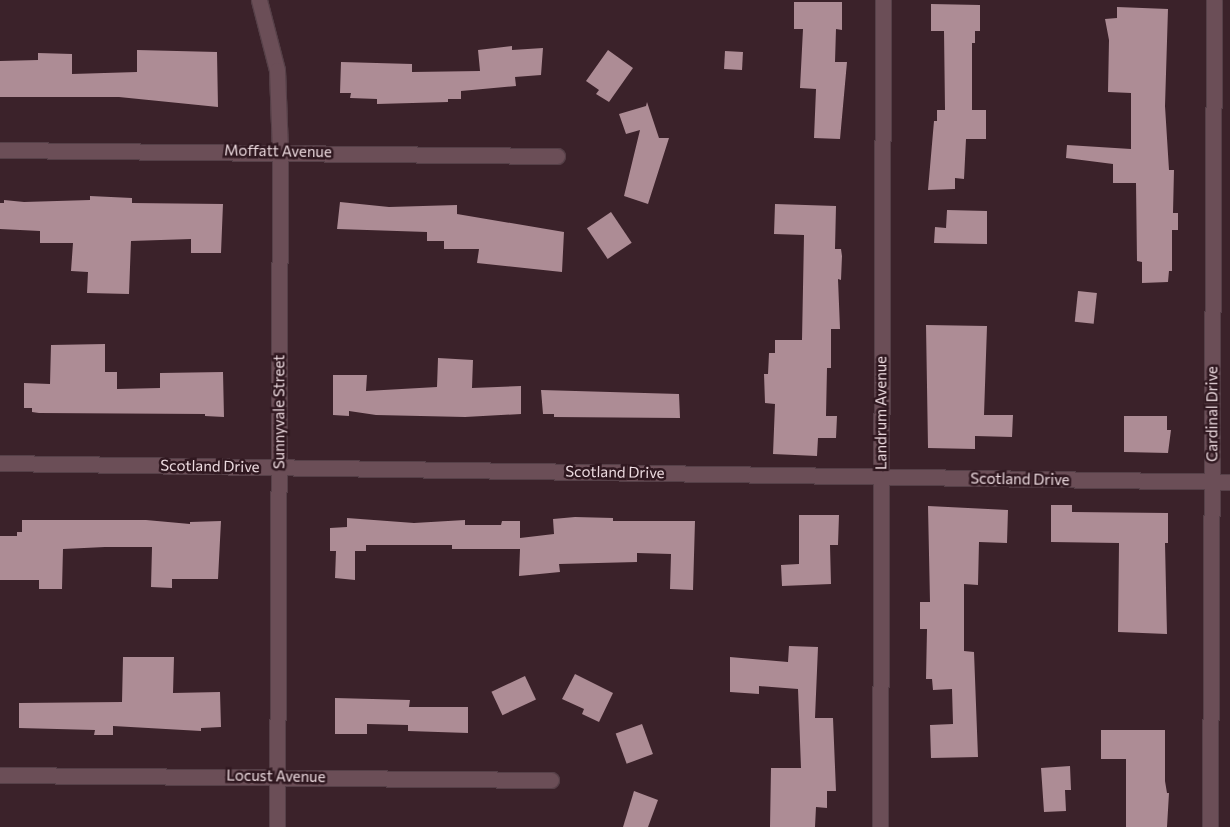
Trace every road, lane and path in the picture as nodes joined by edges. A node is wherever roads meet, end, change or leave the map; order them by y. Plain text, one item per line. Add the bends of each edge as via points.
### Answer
1 (259, 0) edge
2 (883, 0) edge
3 (1214, 0) edge
4 (0, 150) edge
5 (280, 151) junction
6 (557, 156) dead end
7 (0, 463) edge
8 (278, 467) junction
9 (881, 477) junction
10 (1212, 482) junction
11 (1230, 482) edge
12 (0, 775) edge
13 (277, 776) junction
14 (551, 780) dead end
15 (277, 827) edge
16 (880, 827) edge
17 (1210, 827) edge

1 - 5 street, Sunnyvale Street via 277,70
2 - 9 street, Landrum Avenue
3 - 10 street, Cardinal Drive
4 - 5 street, Moffatt Avenue
5 - 6 street, Moffatt Avenue
5 - 8 street, Sunnyvale Street
7 - 8 street, Scotland Drive
8 - 9 street, Scotland Drive
8 - 13 street, Sunnyvale Street
9 - 10 street, Scotland Drive
9 - 16 street, Landrum Avenue
10 - 11 street, Scotland Drive
10 - 17 street, Cardinal Drive
12 - 13 street, Locust Avenue
13 - 14 street, Locust Avenue
13 - 15 street, Sunnyvale Street

